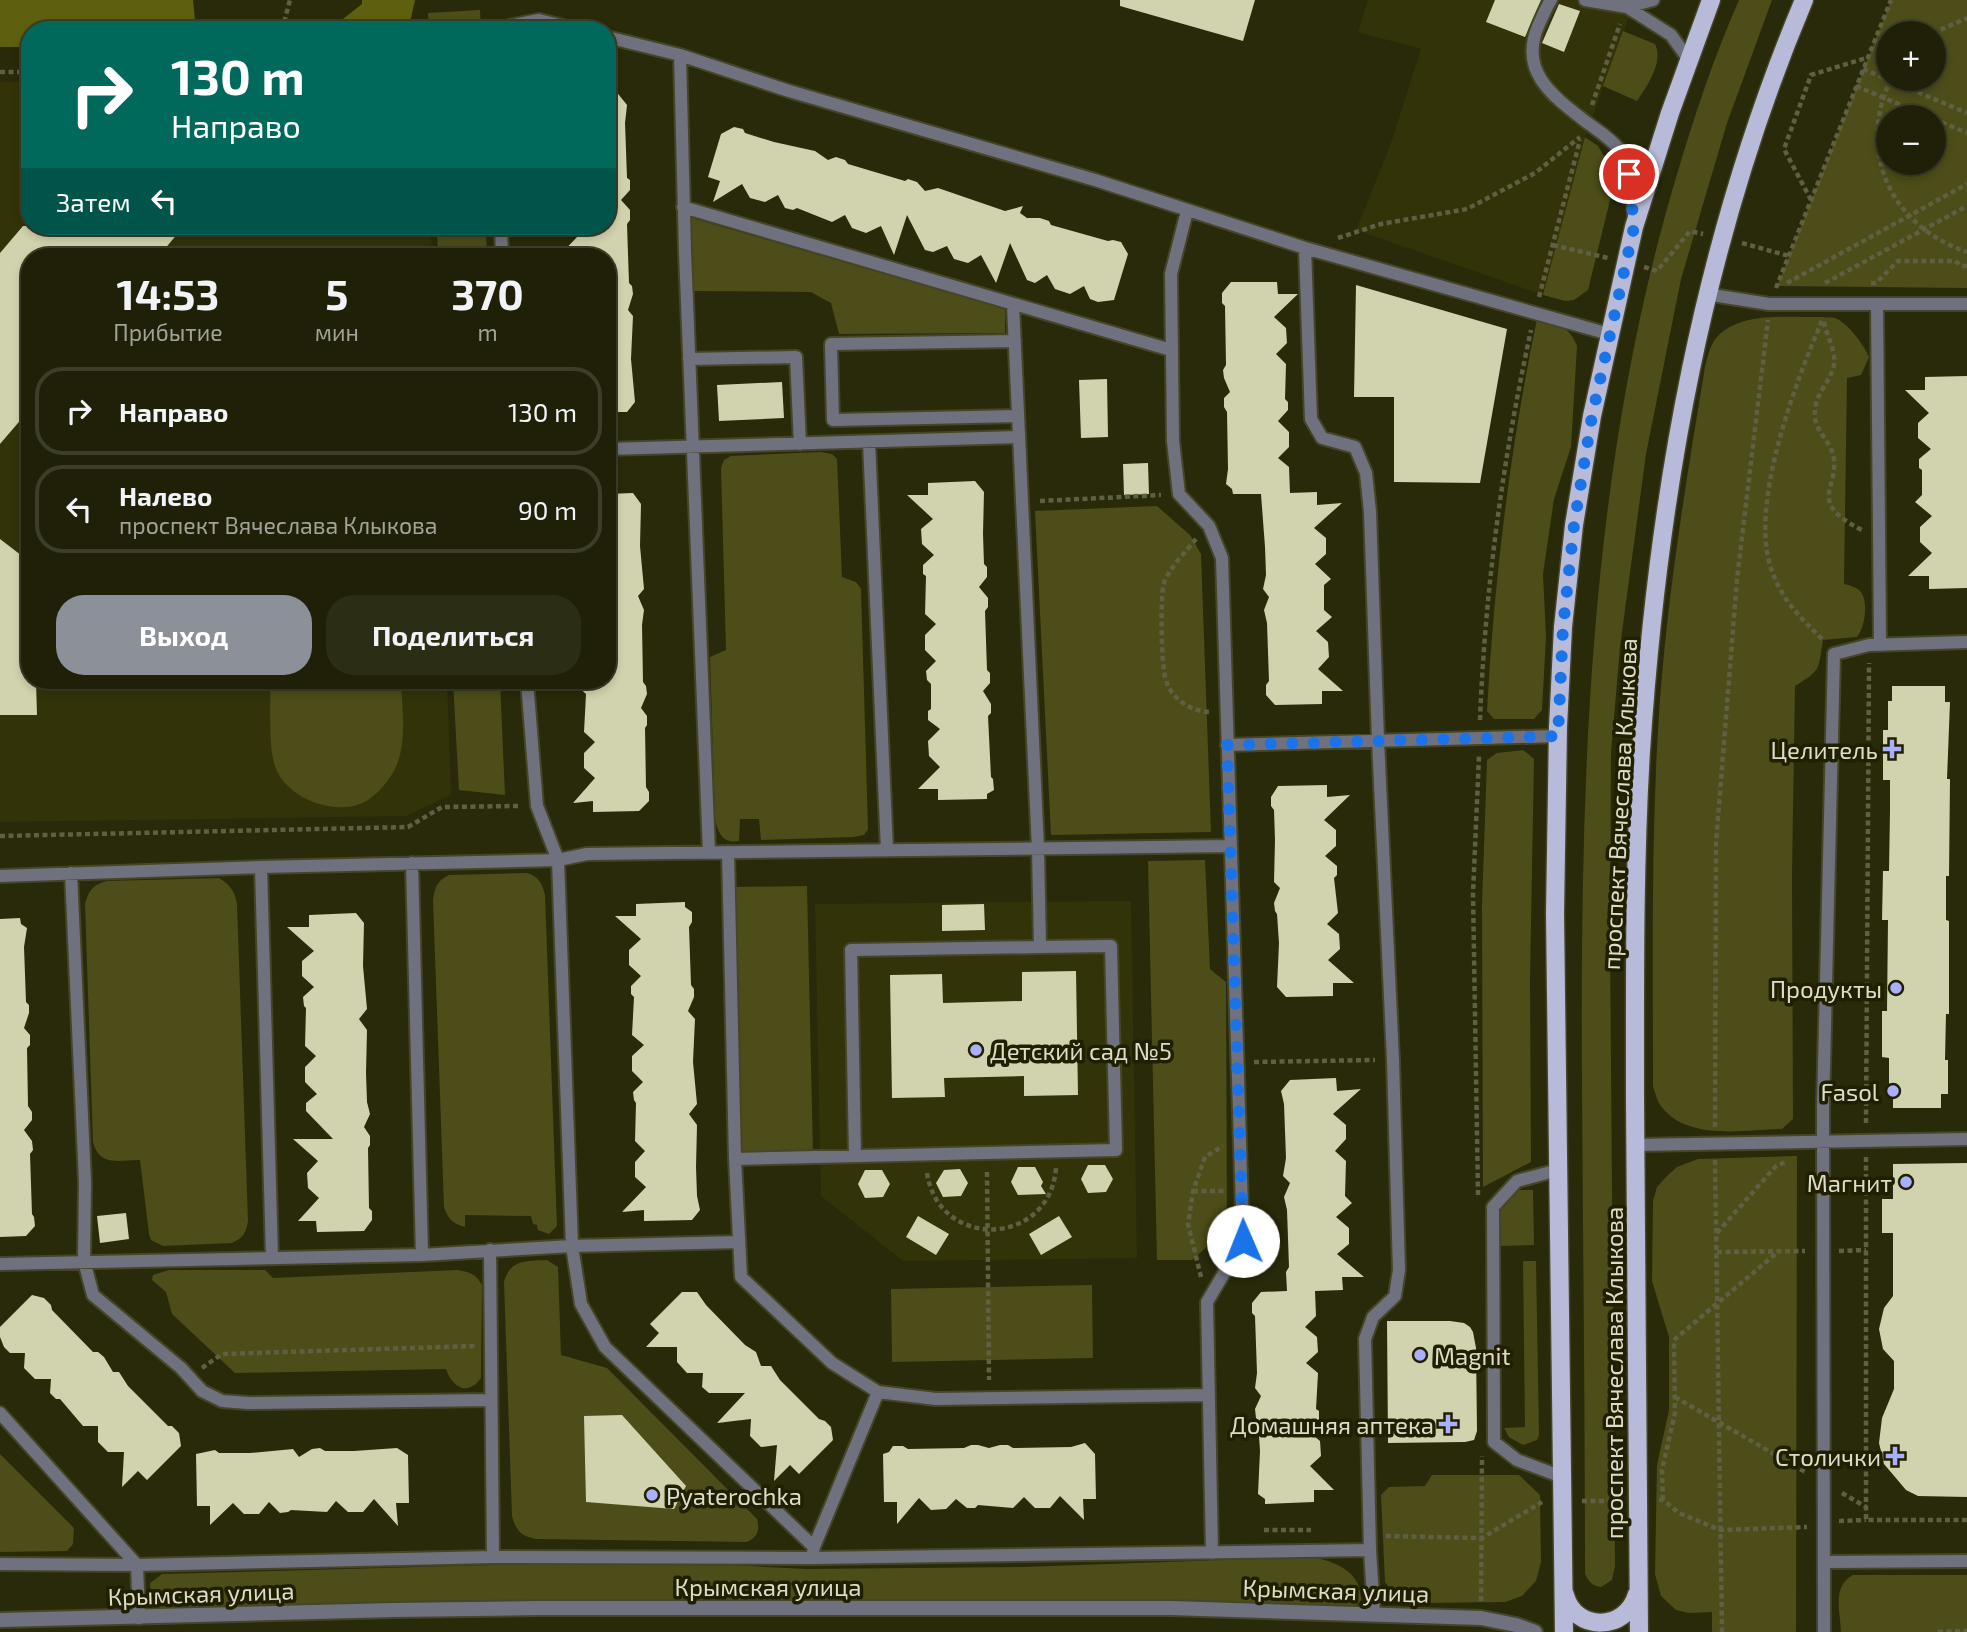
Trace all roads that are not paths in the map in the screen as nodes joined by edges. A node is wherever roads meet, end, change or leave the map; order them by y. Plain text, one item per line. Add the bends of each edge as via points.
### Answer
1 (1551, 0) edge
2 (1585, 0) edge
3 (1653, 0) edge
4 (1711, 0) edge
5 (1804, 0) edge
6 (1627, 4) edge
7 (616, 39) edge
8 (680, 55) junction
9 (1689, 60) junction
10 (683, 207) junction
11 (1187, 211) junction
12 (1634, 227) junction
13 (1305, 248) junction
14 (1706, 294) junction
15 (1877, 304) junction
16 (1967, 304) edge
17 (1013, 305) junction
18 (1609, 334) junction
19 (1015, 341) junction
20 (1171, 351) junction
21 (689, 359) junction
22 (1018, 416) junction
23 (1019, 437) junction
24 (869, 442) junction
25 (800, 444) junction
26 (693, 447) junction
27 (616, 449) edge
28 (1967, 642) edge
29 (1880, 645) junction
30 (528, 689) edge
31 (1558, 736) junction
32 (1378, 740) junction
33 (1227, 745) junction
34 (1231, 846) junction
35 (1038, 849) junction
36 (887, 850) junction
37 (709, 852) junction
38 (727, 852) junction
39 (558, 860) junction
40 (412, 863) junction
41 (261, 867) junction
42 (71, 873) junction
43 (0, 876) edge
44 (1040, 947) junction
45 (1967, 1139) edge
46 (1823, 1142) junction
47 (1635, 1145) junction
48 (855, 1156) junction
49 (735, 1159) junction
50 (1558, 1170) junction
51 (739, 1242) junction
52 (572, 1246) junction
53 (490, 1250) junction
54 (422, 1255) junction
55 (272, 1257) junction
56 (84, 1261) junction
57 (0, 1264) edge
58 (878, 1392) junction
59 (1209, 1395) junction
60 (490, 1400) junction
61 (0, 1413) edge
62 (1562, 1477) junction
63 (1370, 1550) junction
64 (813, 1552) junction
65 (1212, 1553) junction
66 (493, 1557) junction
67 (1967, 1561) edge
68 (1824, 1562) junction
69 (0, 1564) edge
70 (138, 1565) junction
71 (1564, 1588) junction
72 (1639, 1589) junction
73 (1374, 1613) junction
74 (139, 1618) junction
75 (0, 1620) edge
76 (1535, 1632) edge
77 (1564, 1632) edge
78 (1639, 1632) edge
79 (1824, 1632) edge

1 - 12 lane via 1533,37 1532,64 1566,106 1620,151 1626,163
2 - 6 lane
3 - 6 lane
4 - 9 main road, проспект Вячеслава Клыкова
5 - 14 main road, проспект Вячеслава Клыкова via 1756,123
6 - 9 lane via 1671,35
7 - 8 lane
8 - 10 lane
8 - 11 lane
9 - 12 main road, проспект Вячеслава Клыкова
10 - 17 lane
10 - 21 lane
11 - 13 lane
11 - 20 lane via 1171,274
12 - 18 main road, проспект Вячеслава Клыкова
13 - 18 lane
13 - 32 lane via 1311,419 1322,438 1355,447 1366,473
14 - 15 lane via 1769,304
14 - 47 main road, проспект Вячеслава Клыкова via 1674,458 1649,648 1635,911
15 - 16 lane
15 - 29 lane
17 - 19 lane
17 - 20 lane
18 - 31 main road, проспект Вячеслава Клыкова via 1574,525
19 - 22 lane
19 - 22 lane via 831,344 833,420
20 - 33 lane via 1179,494 1209,526 1222,558
21 - 25 lane via 796,357
21 - 26 lane
22 - 23 lane
23 - 24 lane
23 - 35 lane
24 - 25 lane
24 - 36 lane
25 - 26 lane
26 - 27 lane
26 - 37 lane
28 - 29 lane
29 - 46 lane via 1834,654
30 - 39 lane via 537,806
31 - 32 lane
31 - 50 main road, проспект Вячеслава Клыкова
32 - 33 lane
32 - 63 lane via 1399,1270 1395,1296 1373,1317 1365,1339
33 - 34 lane
34 - 35 lane
34 - 59 lane via 1243,1241 1207,1302
35 - 36 lane
35 - 44 lane
36 - 38 lane
37 - 38 lane
37 - 39 lane via 587,854
38 - 49 lane
39 - 40 lane
39 - 52 lane
40 - 41 lane
40 - 54 lane
41 - 42 lane
41 - 55 lane
42 - 43 lane
42 - 56 lane via 85,1182
44 - 48 lane via 851,950
44 - 48 lane via 1111,946 1116,1150
45 - 46 lane
46 - 47 lane
46 - 68 lane
47 - 72 main road, проспект Вячеслава Клыкова
48 - 49 lane
49 - 51 lane
50 - 62 main road, проспект Вячеслава Клыкова
50 - 62 lane via 1517,1181 1493,1207 1494,1442 1517,1460
51 - 52 lane
51 - 58 lane via 741,1277 832,1363
52 - 53 lane
52 - 64 lane via 581,1304 605,1347
53 - 54 lane
53 - 60 lane
54 - 55 lane
55 - 56 lane
56 - 57 lane
56 - 60 lane via 93,1295 202,1391 222,1401
58 - 59 lane via 936,1399
58 - 64 lane
59 - 65 lane
60 - 66 lane
61 - 70 lane
62 - 71 main road, проспект Вячеслава Клыкова
63 - 65 lane
63 - 73 lane
64 - 65 lane
64 - 66 lane
66 - 70 lane
67 - 68 lane
68 - 79 lane
69 - 70 lane
70 - 74 lane
71 - 72 main road via 1567,1604 1578,1616 1609,1624 1634,1605
71 - 77 main road, проспект Вячеслава Клыкова
72 - 78 main road, проспект Вячеслава Клыкова
73 - 74 street, Крымская улица via 1171,1608 537,1608
73 - 76 street, Крымская улица via 1481,1618
74 - 75 street, Крымская улица

